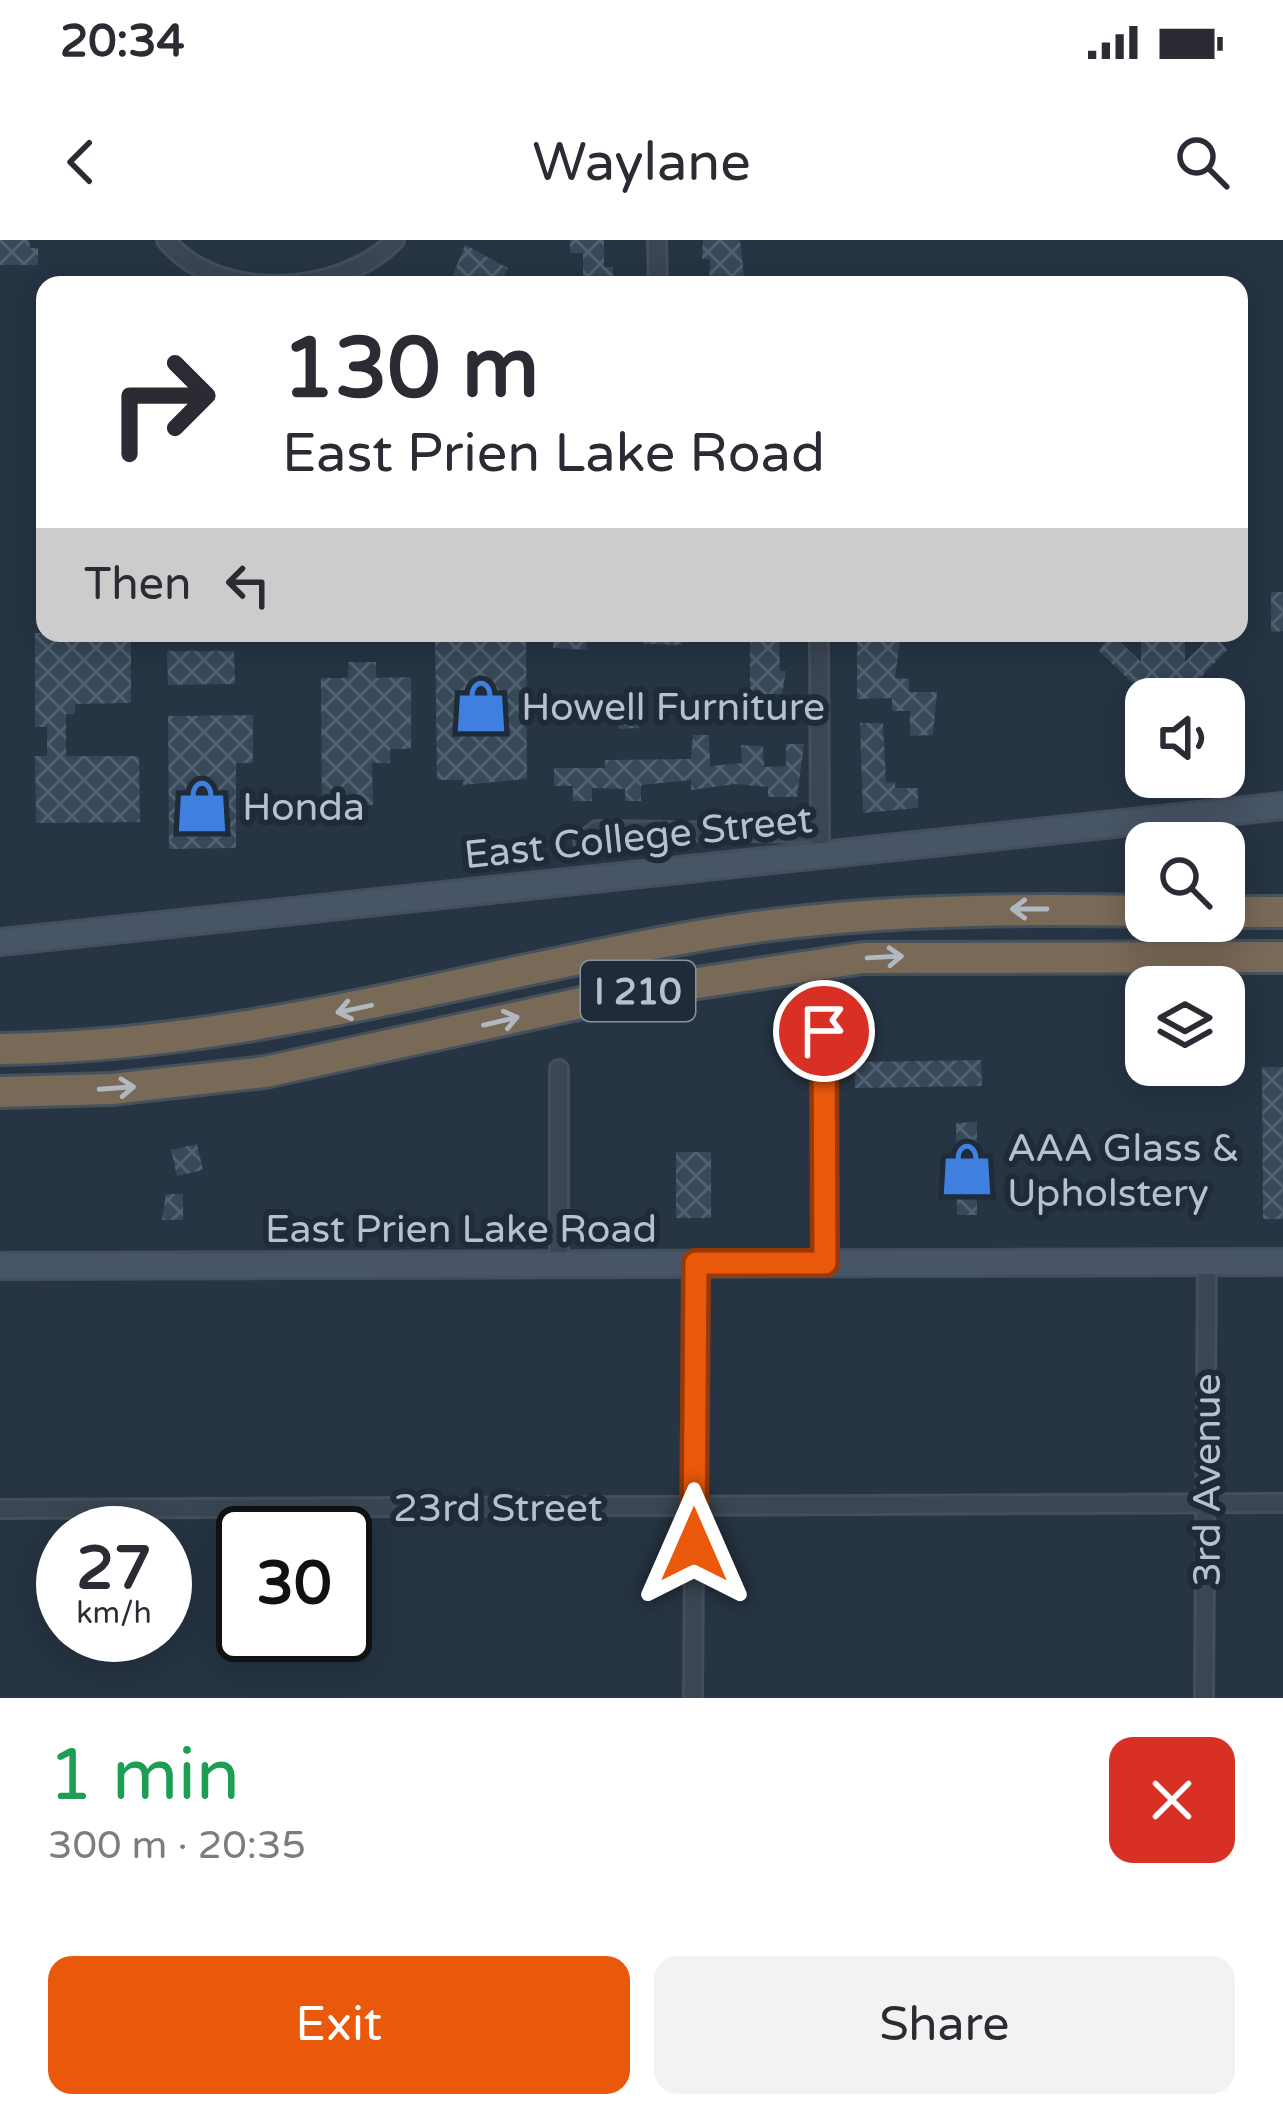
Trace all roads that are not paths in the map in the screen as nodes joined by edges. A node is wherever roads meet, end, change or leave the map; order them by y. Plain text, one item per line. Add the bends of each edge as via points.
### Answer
1 (166, 240) edge
2 (395, 240) edge
3 (657, 240) edge
4 (224, 276) edge
5 (326, 276) edge
6 (658, 276) edge
7 (819, 642) edge
8 (1283, 806) edge
9 (583, 841) dead end
10 (820, 844) junction
11 (1125, 911) edge
12 (1245, 912) edge
13 (1283, 912) edge
14 (0, 942) edge
15 (1283, 957) edge
16 (824, 1031) dead end
17 (0, 1049) edge
18 (559, 1069) dead end
19 (0, 1092) edge
20 (1283, 1262) edge
21 (696, 1263) junction
22 (825, 1263) junction
23 (1207, 1263) junction
24 (560, 1264) junction
25 (0, 1266) edge
26 (1207, 1503) junction
27 (1283, 1503) edge
28 (695, 1506) junction
29 (0, 1509) edge
30 (693, 1698) edge
31 (1204, 1698) edge

1 - 4 street via 202,270
2 - 5 street
3 - 6 street
7 - 10 street
8 - 10 street, East College Street
9 - 10 street via 597,830
10 - 14 street, East College Street
11 -> 17 highway, I 210 via 813,919 295,1021 190,1037
12 - 13 highway
19 -> 15 highway, I 210 via 265,1072 638,991 863,958
16 - 22 street
18 - 24 street
20 - 23 street, East Prien Lake Road
21 - 22 street, East Prien Lake Road
21 - 24 street, East Prien Lake Road
21 - 28 street
22 - 23 street, East Prien Lake Road
23 - 26 street, 3rd Avenue
24 - 25 street, East Prien Lake Road
26 - 27 street, 23rd Street
26 - 28 street, 23rd Street
26 - 31 street, 3rd Avenue
28 - 29 street, 23rd Street
28 - 30 street

